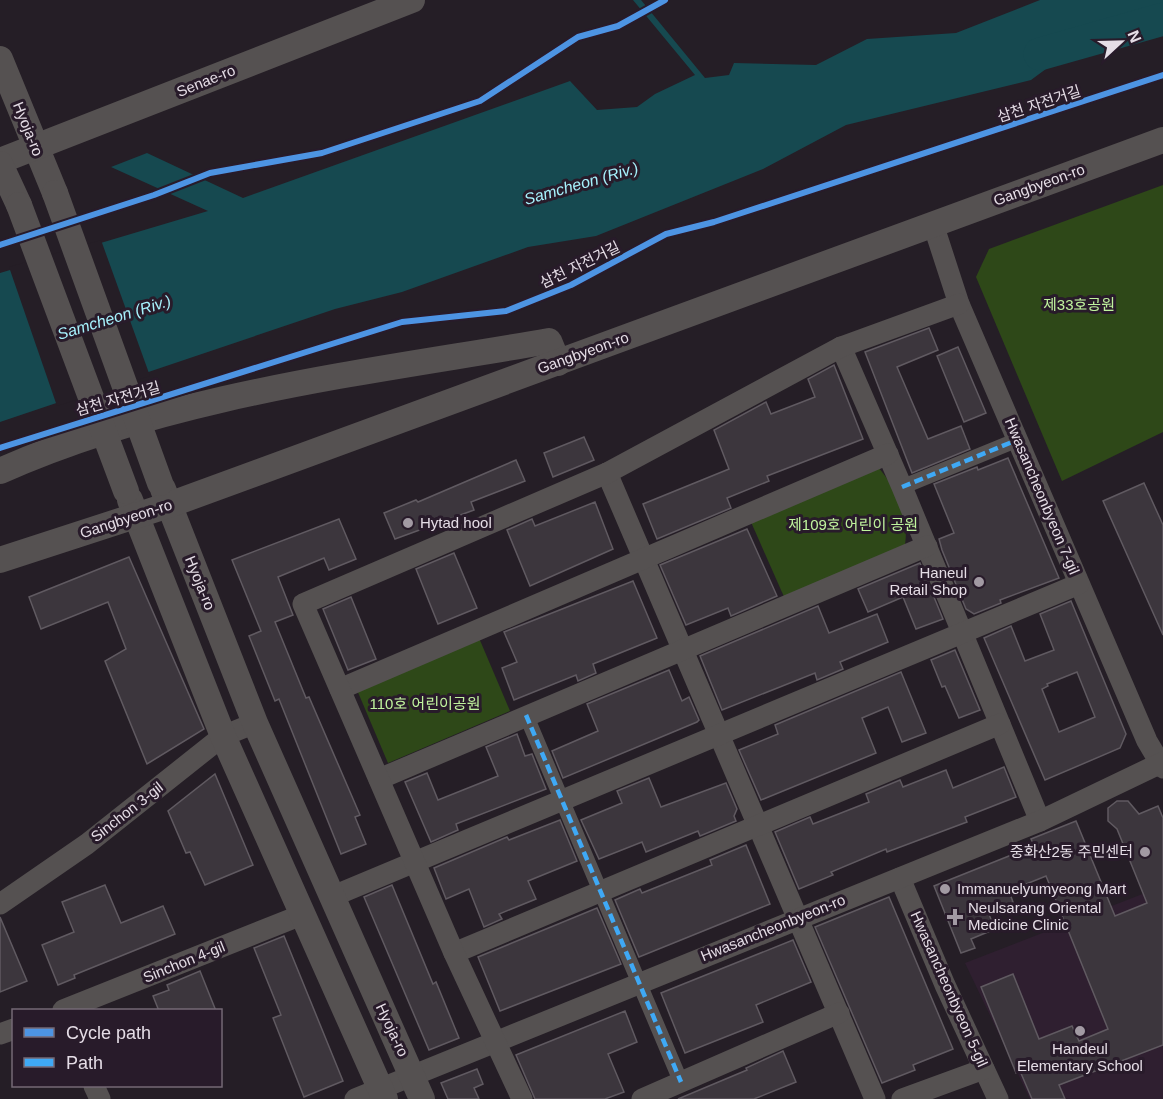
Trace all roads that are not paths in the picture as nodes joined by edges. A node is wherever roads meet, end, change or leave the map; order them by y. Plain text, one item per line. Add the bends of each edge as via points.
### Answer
1 (412, 0) edge
2 (0, 59) edge
3 (1163, 140) edge
4 (35, 148) junction
5 (0, 162) edge
6 (933, 224) junction
7 (959, 304) junction
8 (841, 347) junction
9 (558, 363) junction
10 (1017, 440) junction
11 (888, 454) junction
12 (0, 471) edge
13 (607, 473) junction
14 (902, 487) junction
15 (165, 494) junction
16 (136, 516) junction
17 (927, 546) junction
18 (0, 560) edge
19 (644, 560) junction
20 (1079, 584) junction
21 (963, 633) junction
22 (682, 648) junction
23 (340, 689) junction
24 (526, 716) junction
25 (255, 723) junction
26 (1000, 724) junction
27 (719, 735) junction
28 (223, 736) junction
29 (1162, 765) edge
30 (379, 779) junction
31 (562, 802) junction
32 (1040, 821) junction
33 (758, 826) junction
34 (415, 862) junction
35 (900, 878) junction
36 (601, 892) junction
37 (331, 897) junction
38 (0, 904) edge
39 (304, 914) junction
40 (797, 918) junction
41 (454, 953) junction
42 (639, 983) junction
43 (68, 1009) edge
44 (839, 1013) junction
45 (496, 1042) junction
46 (984, 1069) junction
47 (412, 1074) junction
48 (681, 1082) junction
49 (383, 1093) edge
50 (355, 1099) edge
51 (422, 1099) edge
52 (522, 1099) edge
53 (642, 1099) edge
54 (875, 1099) edge
55 (902, 1099) edge
56 (998, 1099) edge

1 - 4 street, Senae-ro
2 - 4 street, Hyoja-ro
3 - 6 street, Gangbyeon-ro
4 - 5 street, Senae-ro
4 - 15 street, Hyoja-ro, bridge
5 - 16 street, bridge
6 - 7 street, Hwasancheonbyeon 7-gil
6 - 9 street, Gangbyeon-ro
7 - 8 street
7 - 10 street, Hwasancheonbyeon 7-gil
8 - 11 street
8 - 13 street
9 - 12 street via 549,341 270,388 184,408 52,448
9 - 15 street, Gangbyeon-ro
10 - 14 street
10 - 20 street, Hwasancheonbyeon 7-gil
11 - 14 street
11 - 19 street
13 - 19 street
13 - 23 street via 303,604
14 - 17 street
15 - 16 street, Gangbyeon-ro
15 - 25 street, Hyoja-ro
16 - 18 street, Gangbyeon-ro
16 - 28 street
17 - 21 street
17 - 22 street
19 - 22 street
19 - 23 street
20 - 21 street
20 - 29 street, Hwasancheonbyeon 7-gil via 1147,741
21 - 26 street
21 - 27 street
22 - 24 street
22 - 27 street
23 - 30 street
24 - 30 street
24 - 31 street
25 - 28 street, Sinchon 3-gil
25 - 37 street, Hyoja-ro
26 - 32 street
26 - 33 street
27 - 31 street
27 - 33 street
28 - 38 street, Sinchon 3-gil via 87,844
28 - 39 street
29 - 32 street, Hwasancheonbyeon-ro
30 - 34 street
31 - 34 street
31 - 36 street
32 - 35 street, Hwasancheonbyeon-ro
33 - 36 street
33 - 40 street
34 - 37 street
34 - 41 street
35 - 40 street, Hwasancheonbyeon-ro
35 - 46 street, Hwasancheonbyeon 5-gil
36 - 41 street
36 - 42 street
37 - 47 street, Hyoja-ro
39 - 43 street, Sinchon 4-gil
39 - 49 street
40 - 42 street, Hwasancheonbyeon-ro
40 - 44 street
41 - 45 street
42 - 45 street, Hwasancheonbyeon-ro
42 - 48 street
44 - 48 street
44 - 54 street
45 - 47 street, Hwasancheonbyeon-ro
45 - 52 street
46 - 55 street
46 - 56 street, Hwasancheonbyeon 5-gil
47 - 49 street, Hwasancheonbyeon-ro
47 - 51 street, Hyoja-ro
48 - 53 street
49 - 50 street

